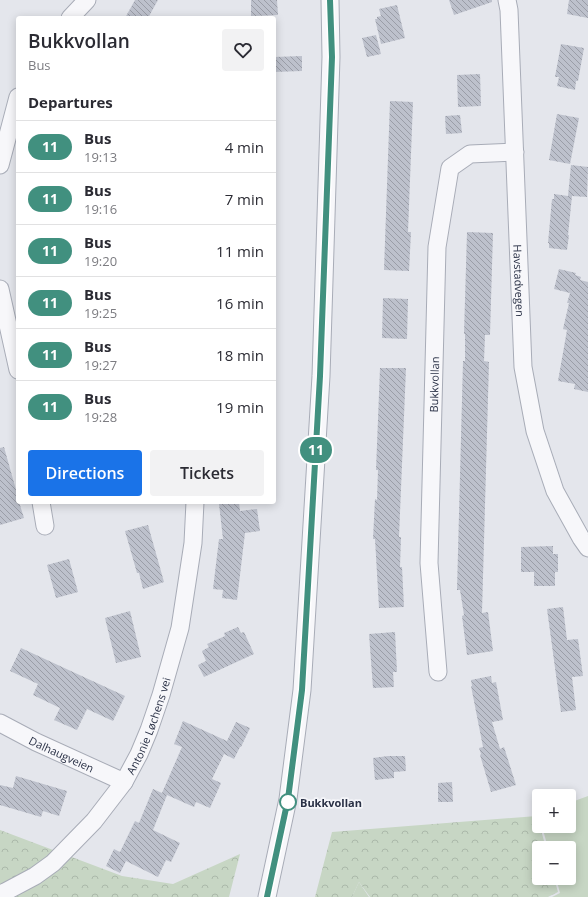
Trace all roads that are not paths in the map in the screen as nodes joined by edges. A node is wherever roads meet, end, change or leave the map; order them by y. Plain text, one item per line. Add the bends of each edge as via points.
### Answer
1 (330, 0) edge
2 (507, 0) edge
3 (82, 2) edge
4 (72, 16) edge
5 (16, 105) edge
6 (515, 152) junction
7 (0, 165) edge
8 (0, 289) edge
9 (16, 361) edge
10 (41, 504) edge
11 (195, 504) edge
12 (45, 526) dead end
13 (586, 539) edge
14 (438, 672) dead end
15 (0, 723) edge
16 (124, 782) junction
17 (0, 894) edge
18 (267, 897) edge

1 - 18 street via 332,57 320,376 302,690 288,799
2 - 6 street, Havstadvegen
3 - 4 street
5 - 7 street
6 - 13 street, Havstadvegen via 523,366 535,431 555,491
6 - 14 street, Bukkvollan via 470,154 450,168 437,247 429,563
8 - 9 street
10 - 12 street
11 - 16 street, Antonie Løchens vei via 193,543 180,628 149,730
15 - 16 street, Dalhaugveien
16 - 17 street, Antonie Løchens vei via 94,821 53,863 35,876

